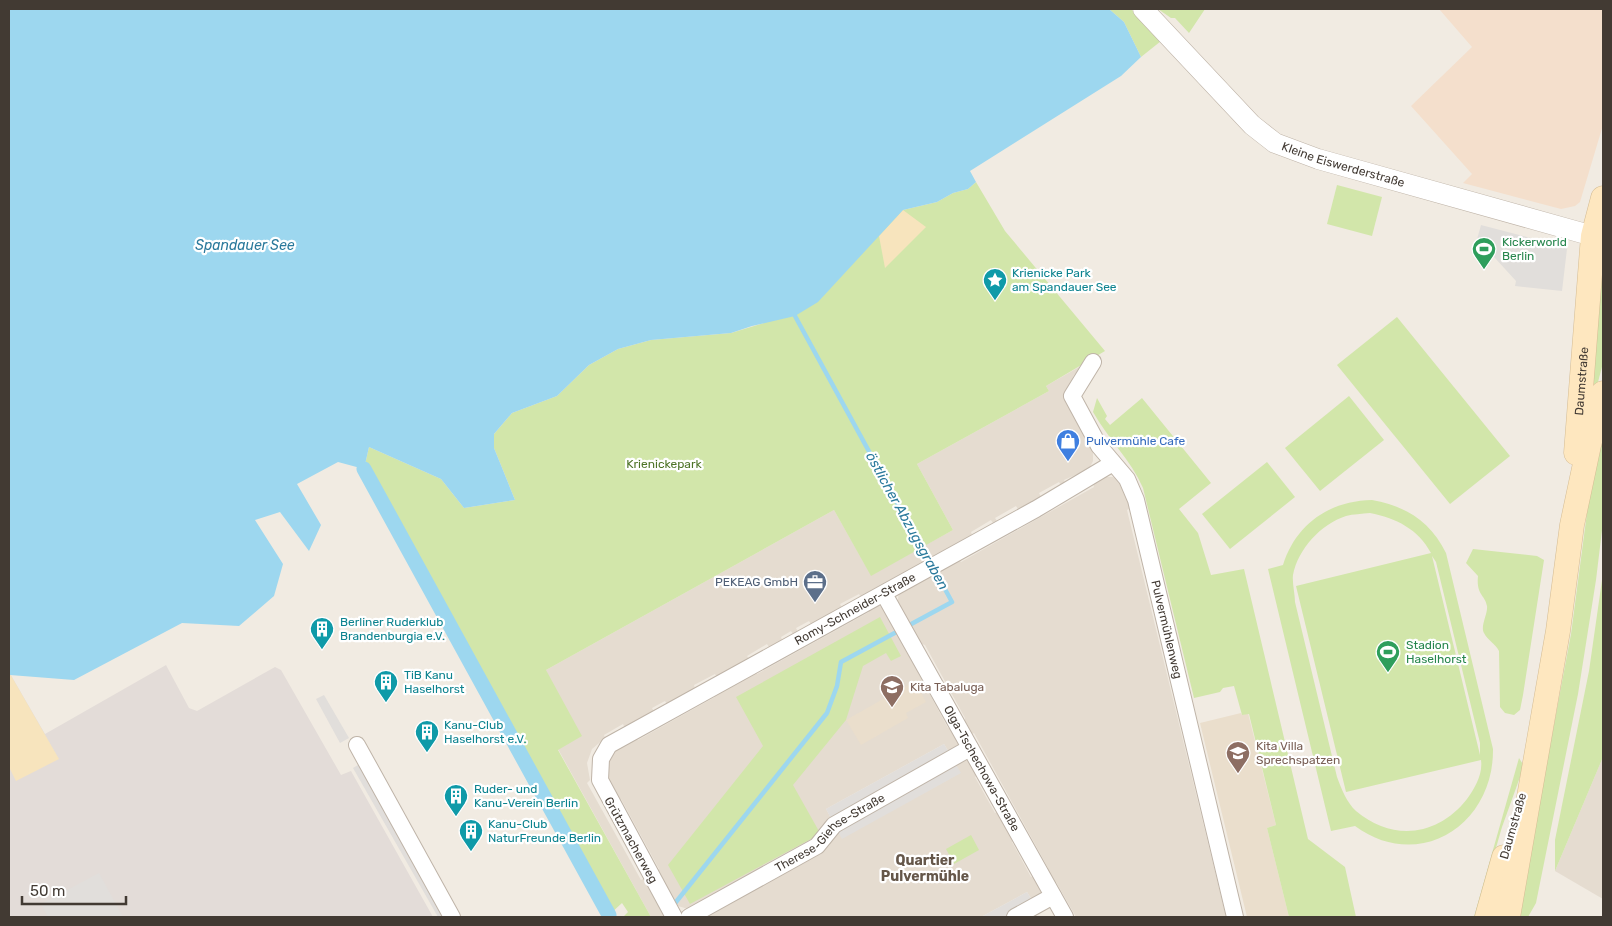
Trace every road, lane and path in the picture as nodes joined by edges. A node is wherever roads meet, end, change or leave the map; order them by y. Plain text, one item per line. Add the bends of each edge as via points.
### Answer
1 (1143, 9) edge
2 (1603, 198) edge
3 (1598, 237) edge
4 (1093, 362) dead end
5 (1603, 393) edge
6 (1113, 463) junction
7 (1572, 525) junction
8 (884, 594) junction
9 (1539, 736) junction
10 (357, 746) dead end
11 (970, 748) junction
12 (602, 759) joint
13 (1053, 896) junction
14 (673, 915) edge
15 (452, 917) edge
16 (689, 917) edge
17 (1015, 917) edge
18 (1065, 917) edge
19 (1235, 917) edge
20 (1487, 917) edge
21 (1508, 917) edge

1 - 3 street, Kleine Eiswerderstraße via 1245,118 1275,143 1318,159
2 - 3 main road, Daumstraße
3 - 7 main road, Daumstraße via 1580,395
4 - 6 street, Pulvermühlenweg via 1072,396 1099,446
5 - 7 main road, Daumstraße
6 - 8 street, Romy-Schneider-Straße
6 - 19 street, Pulvermühlenweg via 1127,479 1136,500
7 - 9 main road, Daumstraße via 1558,631
8 - 11 street, Olga-Tschechowa-Straße
8 - 12 street, Romy-Schneider-Straße via 616,740 609,745
9 - 20 main road, Daumstraße
9 - 21 main road, Daumstraße
10 - 15 street
11 - 13 street, Olga-Tschechowa-Straße
11 - 16 street, Therese-Giehse-Straße via 834,825 817,846
12 - 14 street, Grützmacherweg via 600,780 604,791
13 - 17 street
13 - 18 street, Olga-Tschechowa-Straße

